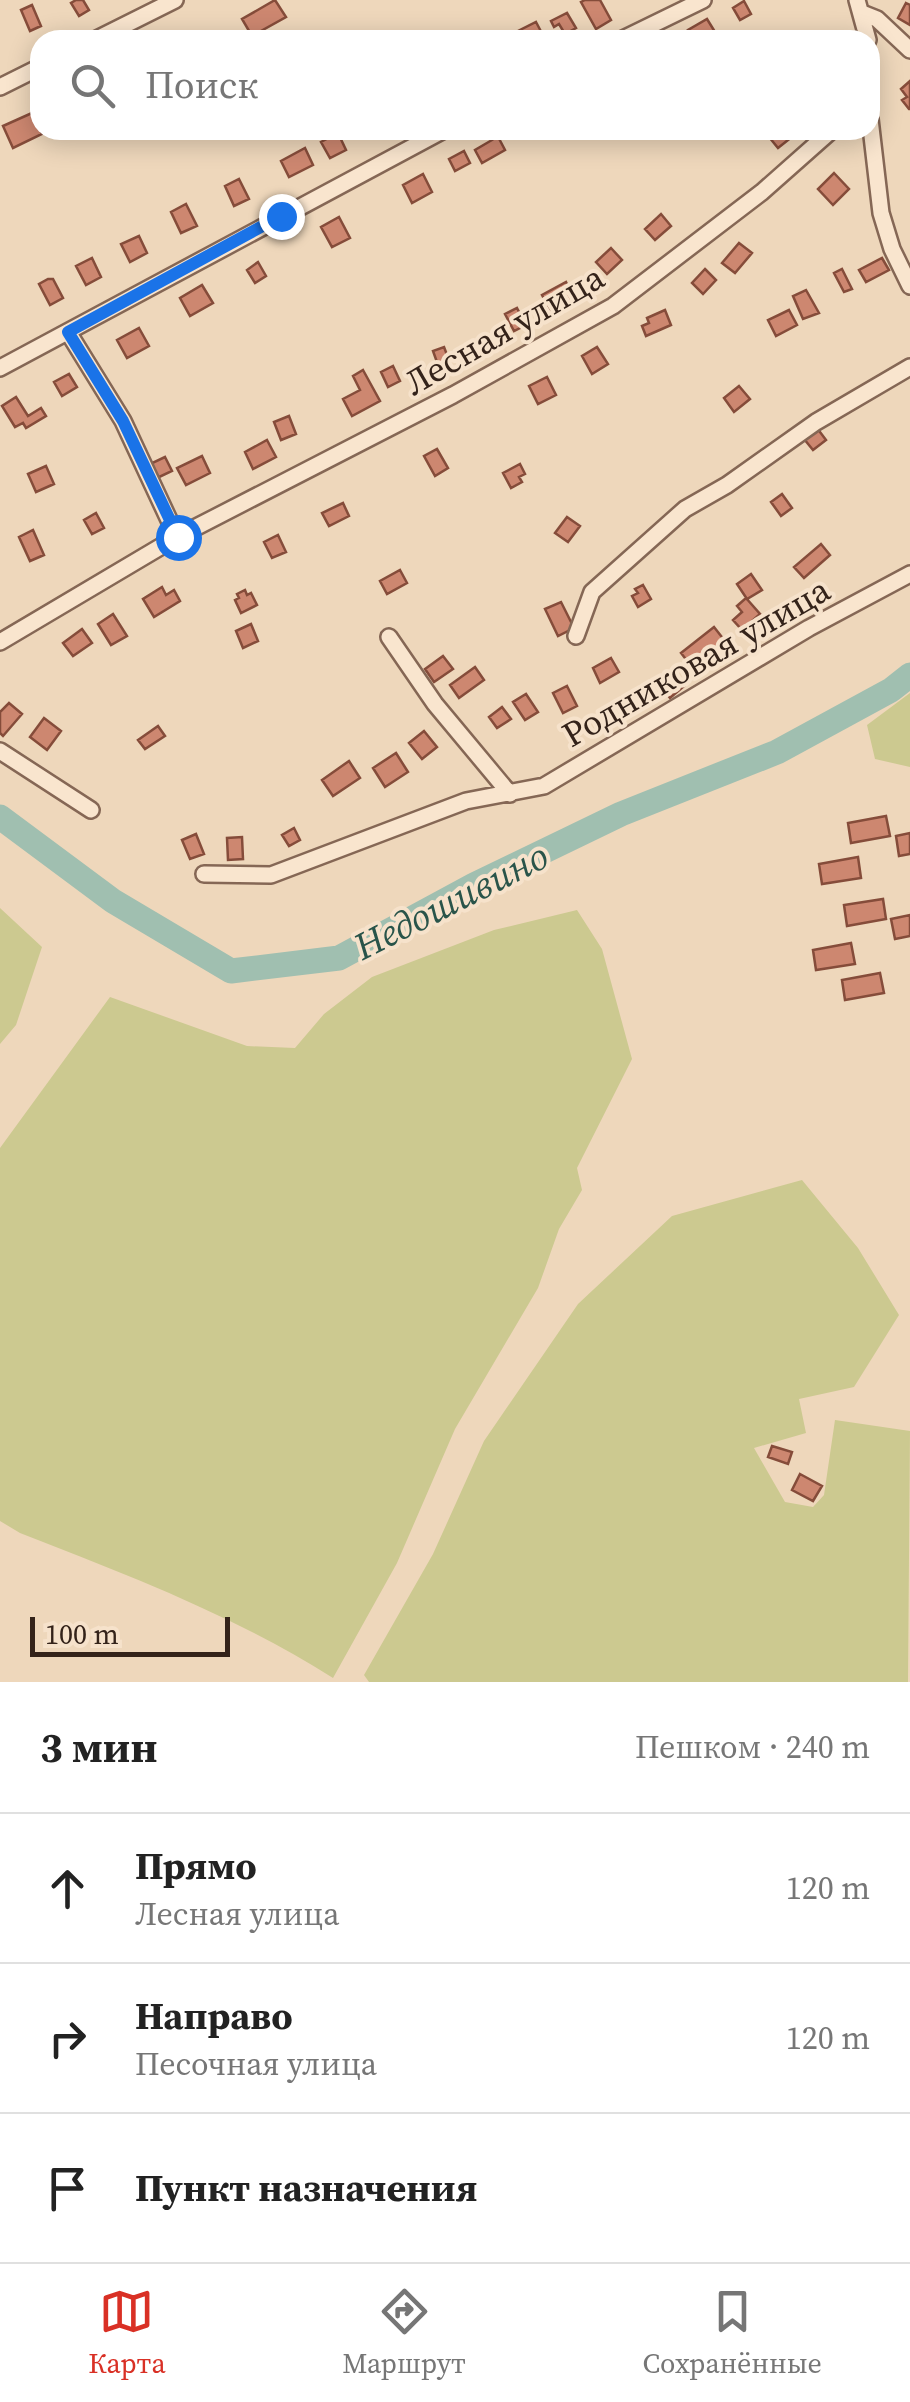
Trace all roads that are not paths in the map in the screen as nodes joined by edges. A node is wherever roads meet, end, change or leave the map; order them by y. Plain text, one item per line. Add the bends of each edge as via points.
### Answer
1 (175, 0) edge
2 (703, 0) edge
3 (860, 6) edge
4 (114, 30) edge
5 (642, 30) edge
6 (910, 50) edge
7 (30, 72) edge
8 (0, 88) edge
9 (425, 140) edge
10 (821, 140) edge
11 (872, 140) edge
12 (910, 286) edge
13 (68, 332) junction
14 (910, 367) edge
15 (0, 368) edge
16 (178, 537) junction
17 (910, 574) edge
18 (576, 636) dead end
19 (390, 637) dead end
20 (0, 642) edge
21 (0, 751) edge
22 (510, 794) junction
23 (91, 810) dead end
24 (204, 874) dead end

1 - 4 street
2 - 5 street
3 - 6 street
7 - 8 street
9 - 13 street
10 - 16 street, Лесная улица via 613,306
11 - 12 street via 881,213
13 - 15 street
13 - 16 street via 123,421
14 - 18 street via 686,509 592,592
16 - 20 street, Лесная улица
17 - 22 street, Родниковая улица via 544,786
19 - 22 street
21 - 23 street
22 - 24 street, Родниковая улица via 466,800 271,875

